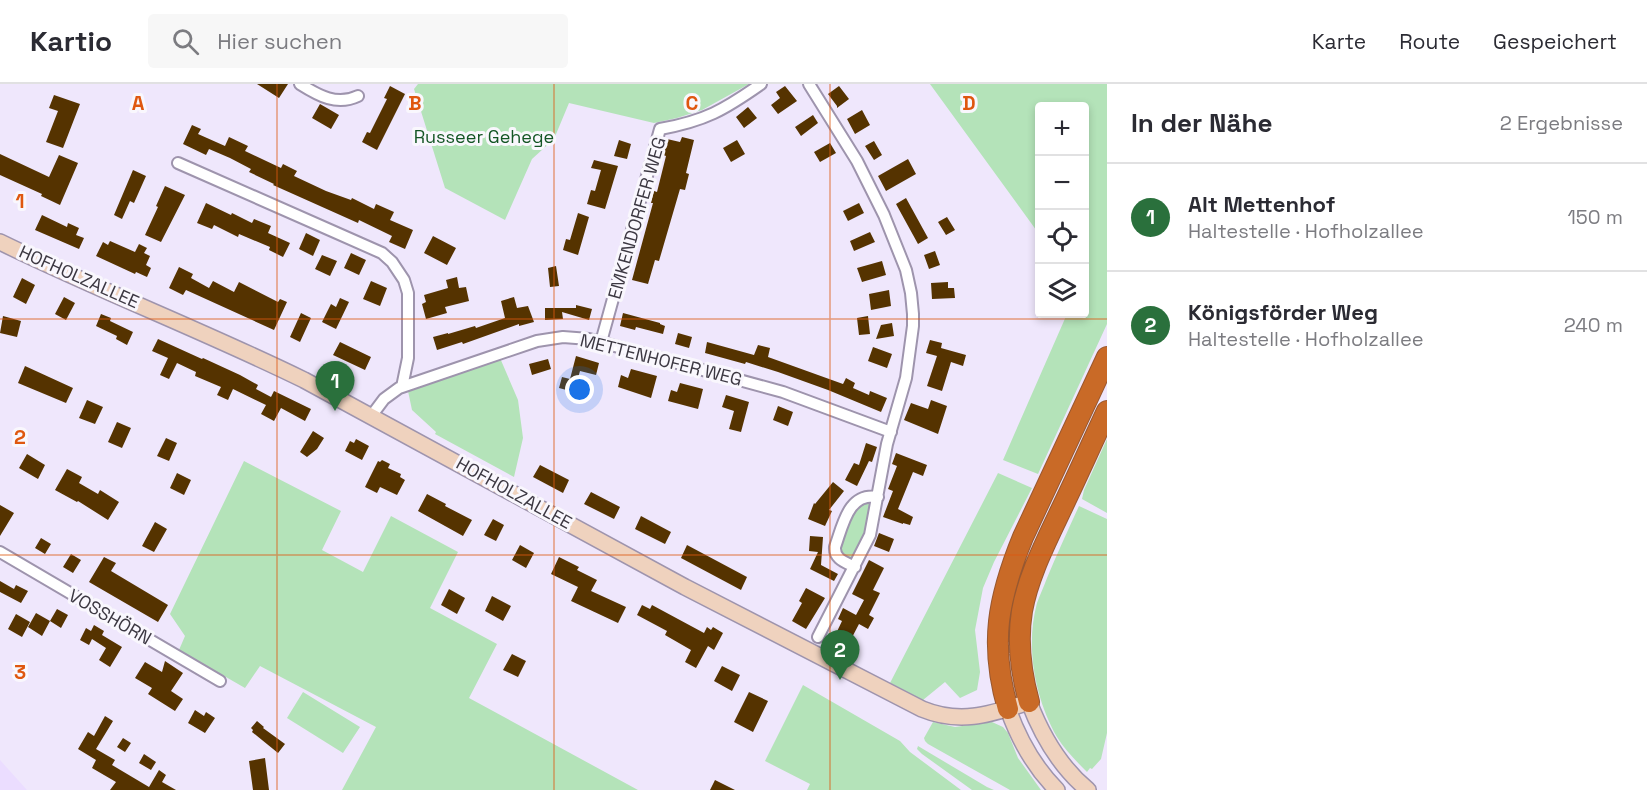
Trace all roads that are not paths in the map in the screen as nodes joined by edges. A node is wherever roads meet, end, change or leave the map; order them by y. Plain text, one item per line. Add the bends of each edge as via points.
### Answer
1 (300, 84) edge
2 (761, 84) edge
3 (809, 84) edge
4 (358, 96) dead end
5 (178, 163) dead end
6 (0, 242) edge
7 (601, 342) junction
8 (1107, 357) edge
9 (402, 387) junction
10 (1107, 411) edge
11 (372, 416) junction
12 (891, 432) junction
13 (878, 496) junction
14 (0, 552) edge
15 (855, 567) junction
16 (819, 637) dead end
17 (220, 681) dead end
18 (1029, 702) junction
19 (1008, 709) junction
20 (1057, 790) edge
21 (1088, 790) edge

1 - 4 street via 336,101
2 - 7 street, EMKENDORFER WEG via 718,112 660,129
3 - 12 street via 856,161 906,270 913,326 906,378
5 - 9 street via 393,261 408,293 408,358
6 - 11 street, HOFHOLZALLEE via 254,355
7 - 9 street, METTENHOFER WEG via 563,337 537,341
7 - 12 street, METTENHOFER WEG via 783,392
8 - 19 highway via 1010,568 998,622 997,648
9 - 11 street, METTENHOFER WEG via 384,399
10 - 18 highway via 1045,544 1025,598 1020,648
11 - 19 street, HOFHOLZALLEE via 686,587 922,709 957,718
12 - 13 street
13 - 15 street via 870,535
13 - 15 street via 866,496 852,505 835,547 838,558
14 - 17 street, VOSSHÖRN
15 - 16 street
18 - 19 street, HOFHOLZALLEE
18 - 21 street via 1053,751
19 - 20 street via 1028,753

